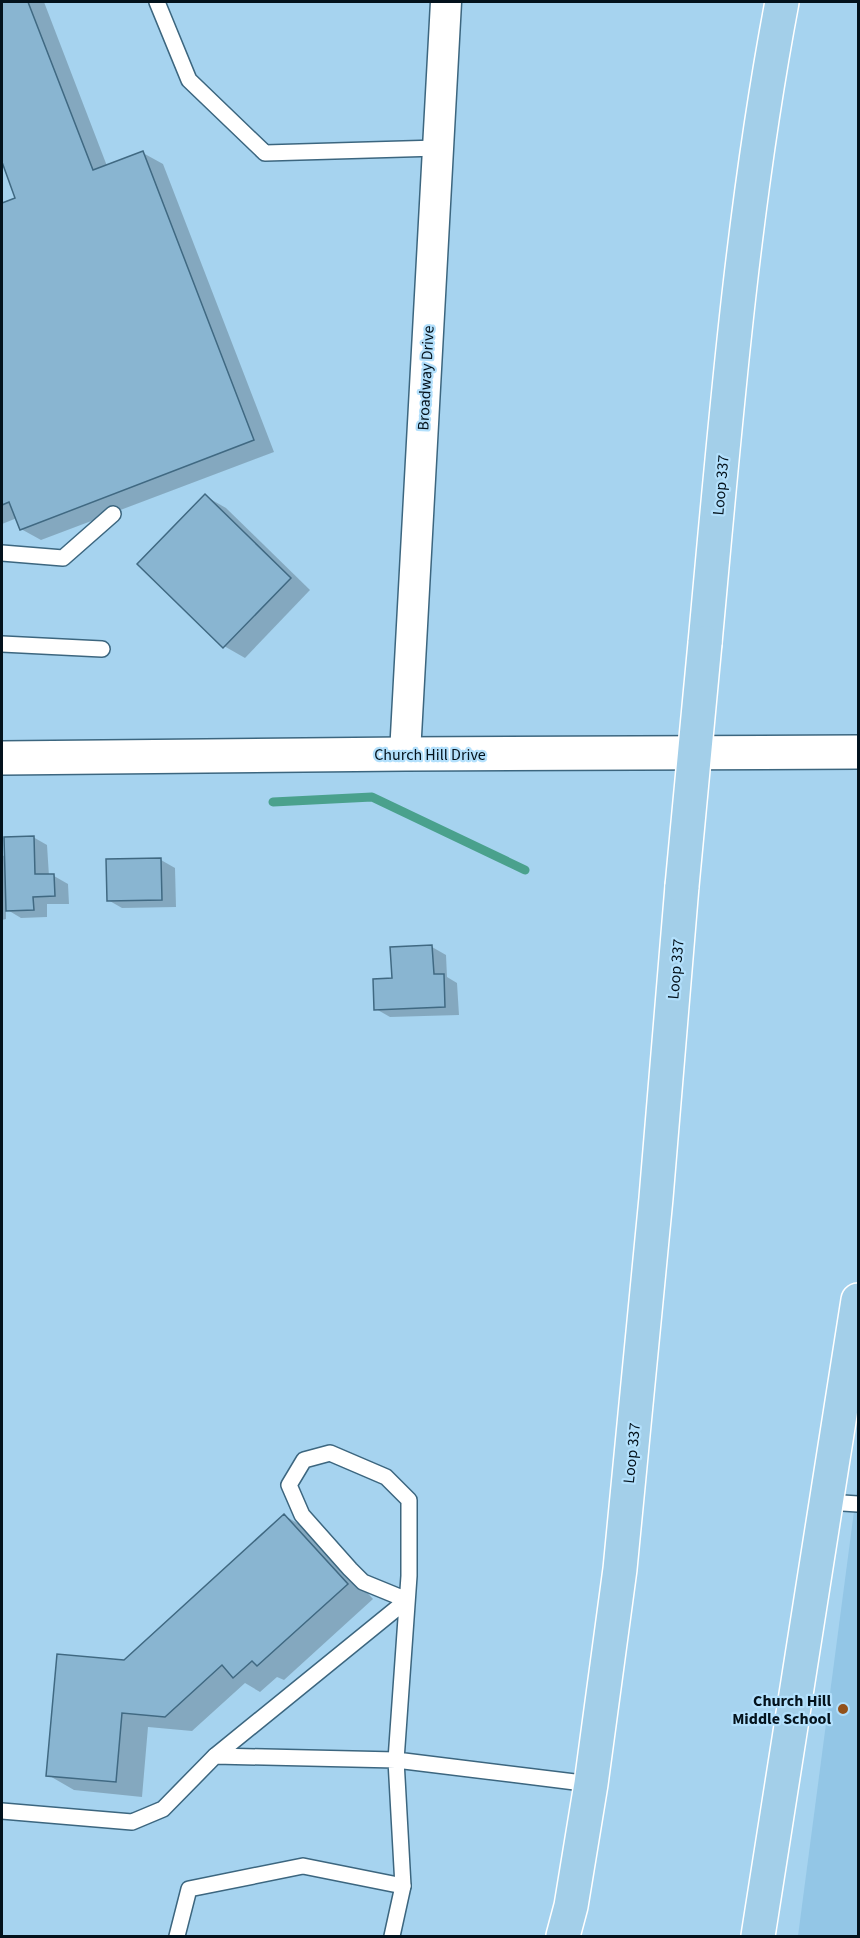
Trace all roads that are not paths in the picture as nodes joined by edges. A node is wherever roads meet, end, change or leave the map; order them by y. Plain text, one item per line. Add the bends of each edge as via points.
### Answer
1 (157, 2) edge
2 (446, 2) edge
3 (782, 2) edge
4 (438, 148) junction
5 (113, 514) dead end
6 (2, 553) edge
7 (2, 644) edge
8 (102, 648) dead end
9 (858, 752) edge
10 (405, 754) junction
11 (2, 758) edge
12 (858, 1300) edge
13 (843, 1503) edge
14 (407, 1600) junction
15 (215, 1756) junction
16 (396, 1760) junction
17 (591, 1784) junction
18 (2, 1811) edge
19 (403, 1886) junction
20 (177, 1936) edge
21 (392, 1936) edge
22 (563, 1936) edge
23 (758, 1936) edge

1 - 4 lane via 189,80 265,153
2 - 4 street, Broadway Drive
3 - 17 main road, Loop 337, bridge via 747,222 729,383 621,1557
4 - 10 street, Broadway Drive
5 - 6 lane via 63,558
7 - 8 lane
9 - 10 street, Church Hill Drive
10 - 11 street, Church Hill Drive
12 - 13 main road
13 - 23 main road
14 - 14 lane via 409,1500 386,1477 330,1453 304,1460 289,1485 302,1515 363,1582
14 - 15 lane
14 - 16 lane
15 - 16 lane
15 - 18 lane via 163,1809 132,1822
16 - 17 lane
16 - 19 lane
17 - 22 main road, Loop 337
19 - 20 lane via 303,1866 189,1889
19 - 21 lane

